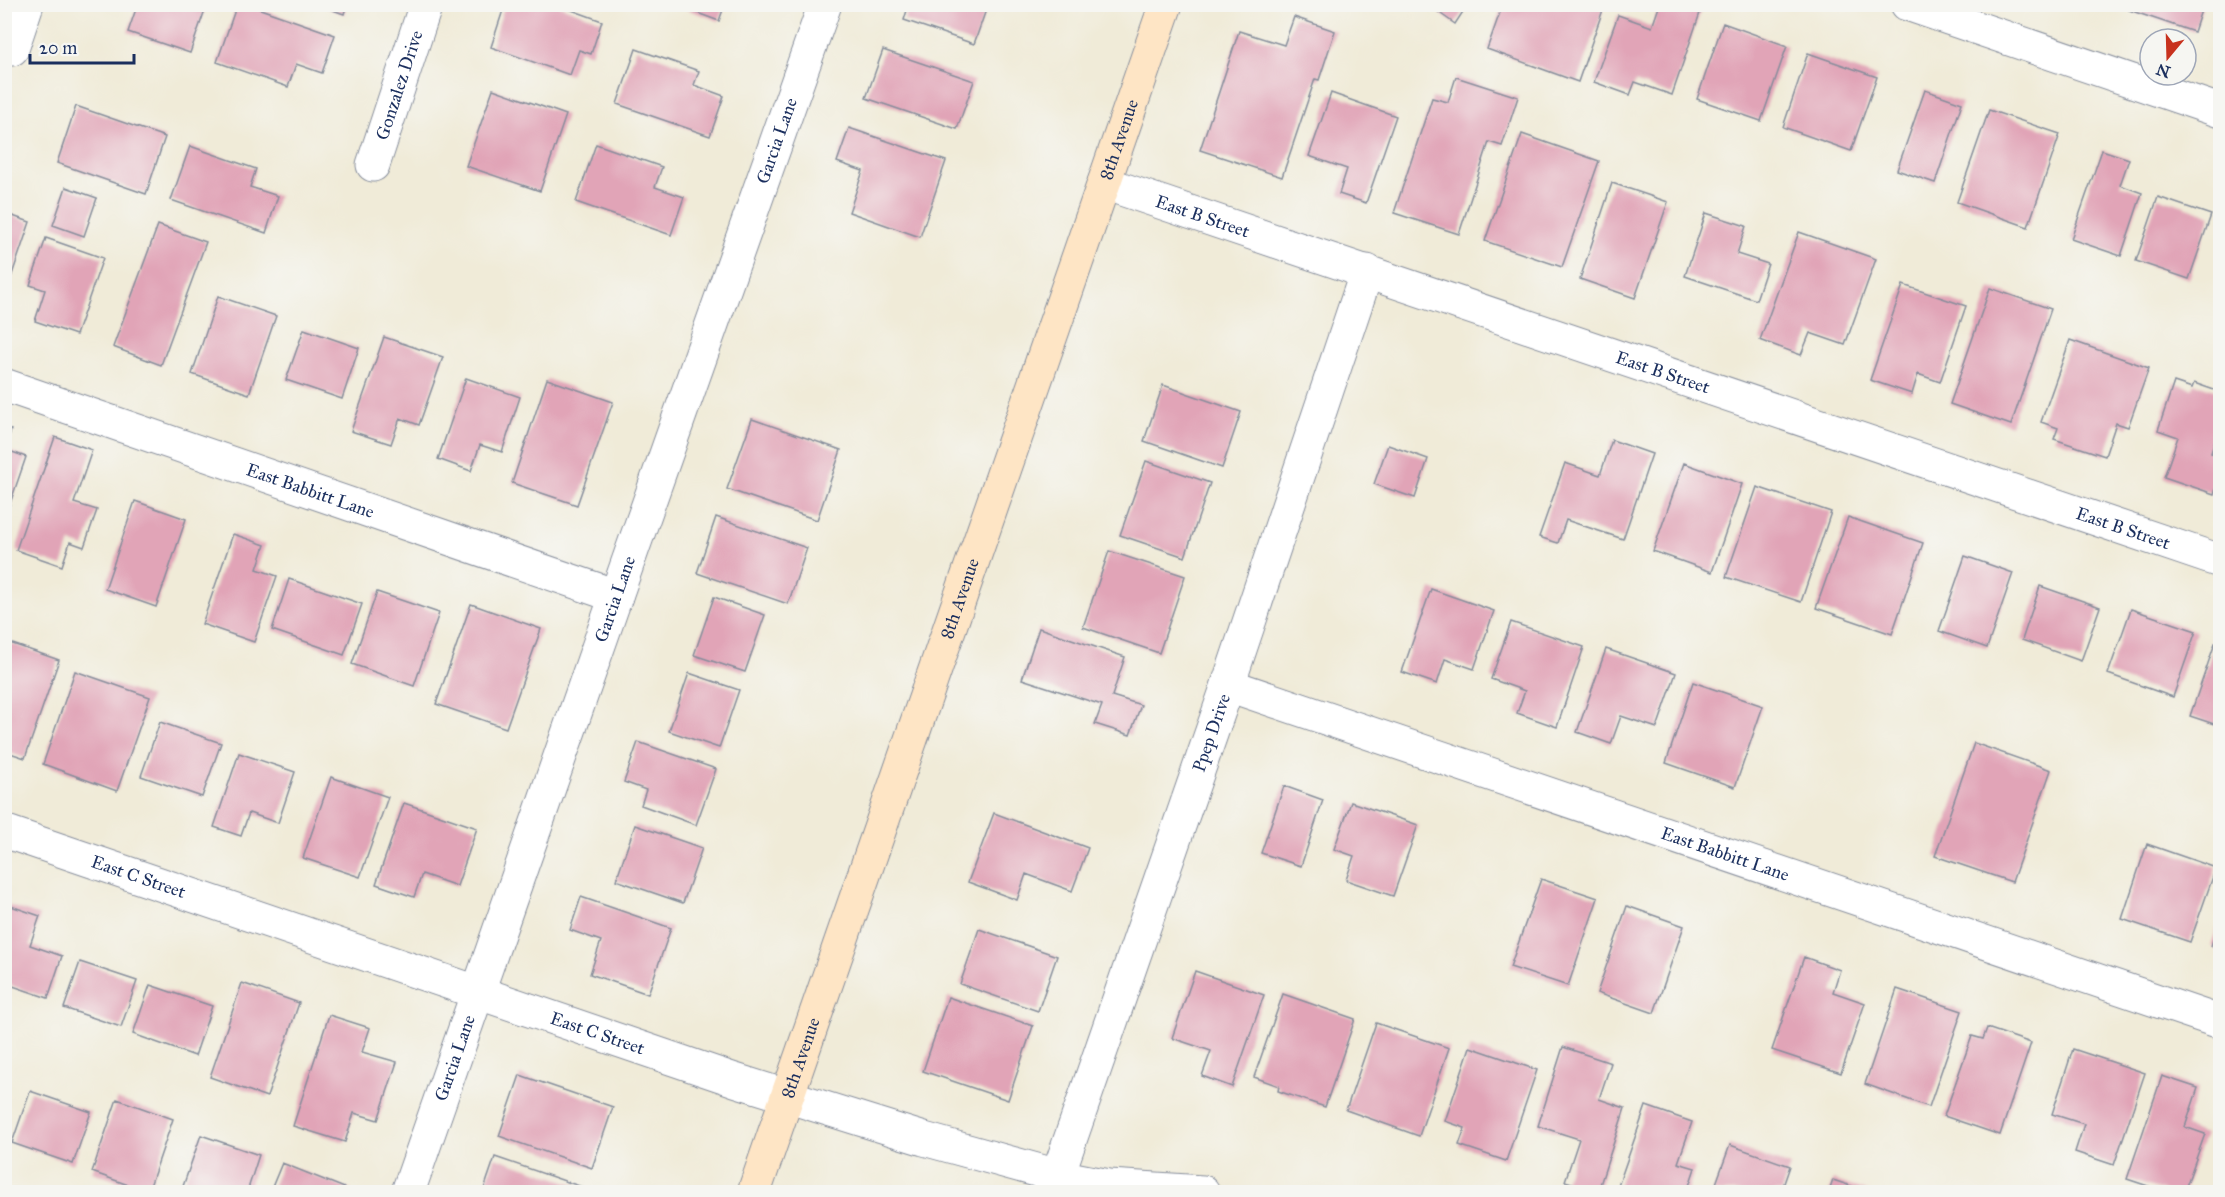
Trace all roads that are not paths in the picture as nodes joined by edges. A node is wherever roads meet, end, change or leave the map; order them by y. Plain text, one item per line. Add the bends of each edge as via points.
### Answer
1 (27, 4) edge
2 (426, 4) edge
3 (825, 4) edge
4 (1166, 4) edge
5 (1907, 4) edge
6 (12, 49) dead end
7 (2220, 111) edge
8 (373, 165) dead end
9 (1104, 183) junction
10 (1367, 271) junction
11 (4, 385) edge
12 (2220, 561) edge
13 (616, 596) junction
14 (1228, 685) junction
15 (4, 831) edge
16 (478, 993) junction
17 (2220, 1022) edge
18 (788, 1097) junction
19 (1055, 1184) edge
20 (408, 1192) edge
21 (754, 1192) edge
22 (1203, 1192) edge

1 - 6 street
2 - 8 street, Gonzalez Drive
3 - 13 street, Garcia Lane
4 - 9 main road, 8th Avenue
5 - 7 street
9 - 10 street, East B Street
9 - 18 main road, 8th Avenue
10 - 12 street, East B Street
10 - 14 street, Ppep Drive
11 - 13 street, East Babbitt Lane
13 - 16 street, Garcia Lane
14 - 17 street, East Babbitt Lane
14 - 19 street, Ppep Drive
15 - 16 street, East C Street
16 - 18 street, East C Street
16 - 20 street, Garcia Lane
18 - 19 street, East C Street
18 - 21 main road, 8th Avenue
19 - 22 street, East C Street

